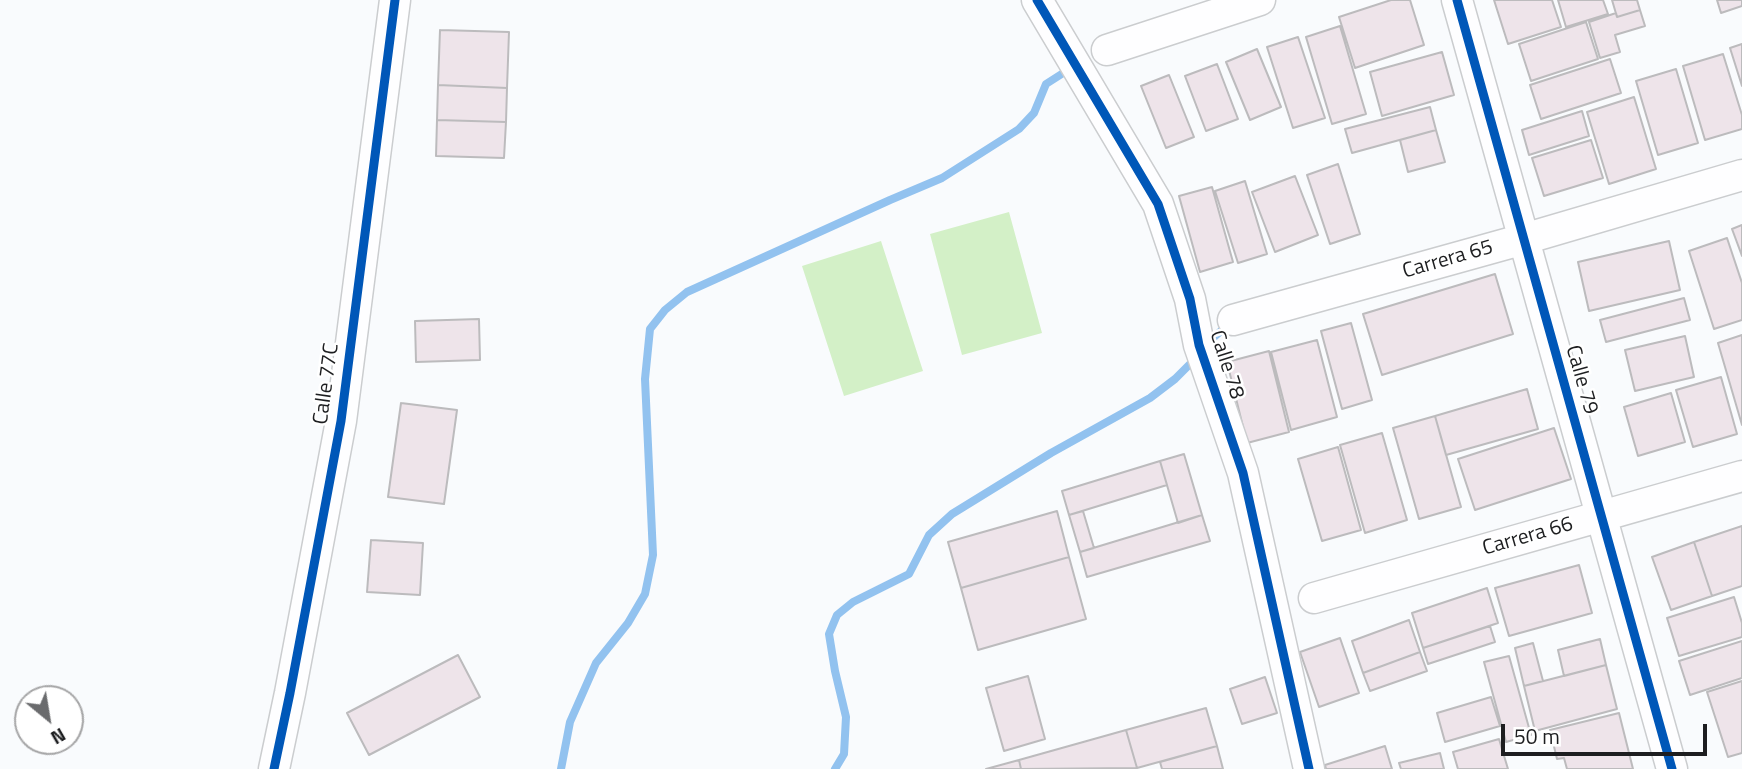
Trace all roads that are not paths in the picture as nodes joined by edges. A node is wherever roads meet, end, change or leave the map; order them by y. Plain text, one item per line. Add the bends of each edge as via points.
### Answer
1 (395, 0) edge
2 (1037, 0) edge
3 (1261, 0) edge
4 (1457, 0) edge
5 (1107, 50) dead end
6 (1742, 175) edge
7 (1524, 239) junction
8 (1233, 320) dead end
9 (1742, 476) edge
10 (1601, 516) junction
11 (1314, 598) dead end
12 (274, 769) edge
13 (1309, 769) edge
14 (1672, 769) edge

1 - 12 street, Calle 77C via 341,421
2 - 13 street, Calle 78 via 1158,204 1243,473
3 - 5 street
4 - 7 street, Calle 79
6 - 7 street, Carrera 65
7 - 8 street, Carrera 65
7 - 10 street, Calle 79
9 - 10 street, Carrera 66
10 - 11 street, Carrera 66
10 - 14 street, Calle 79

